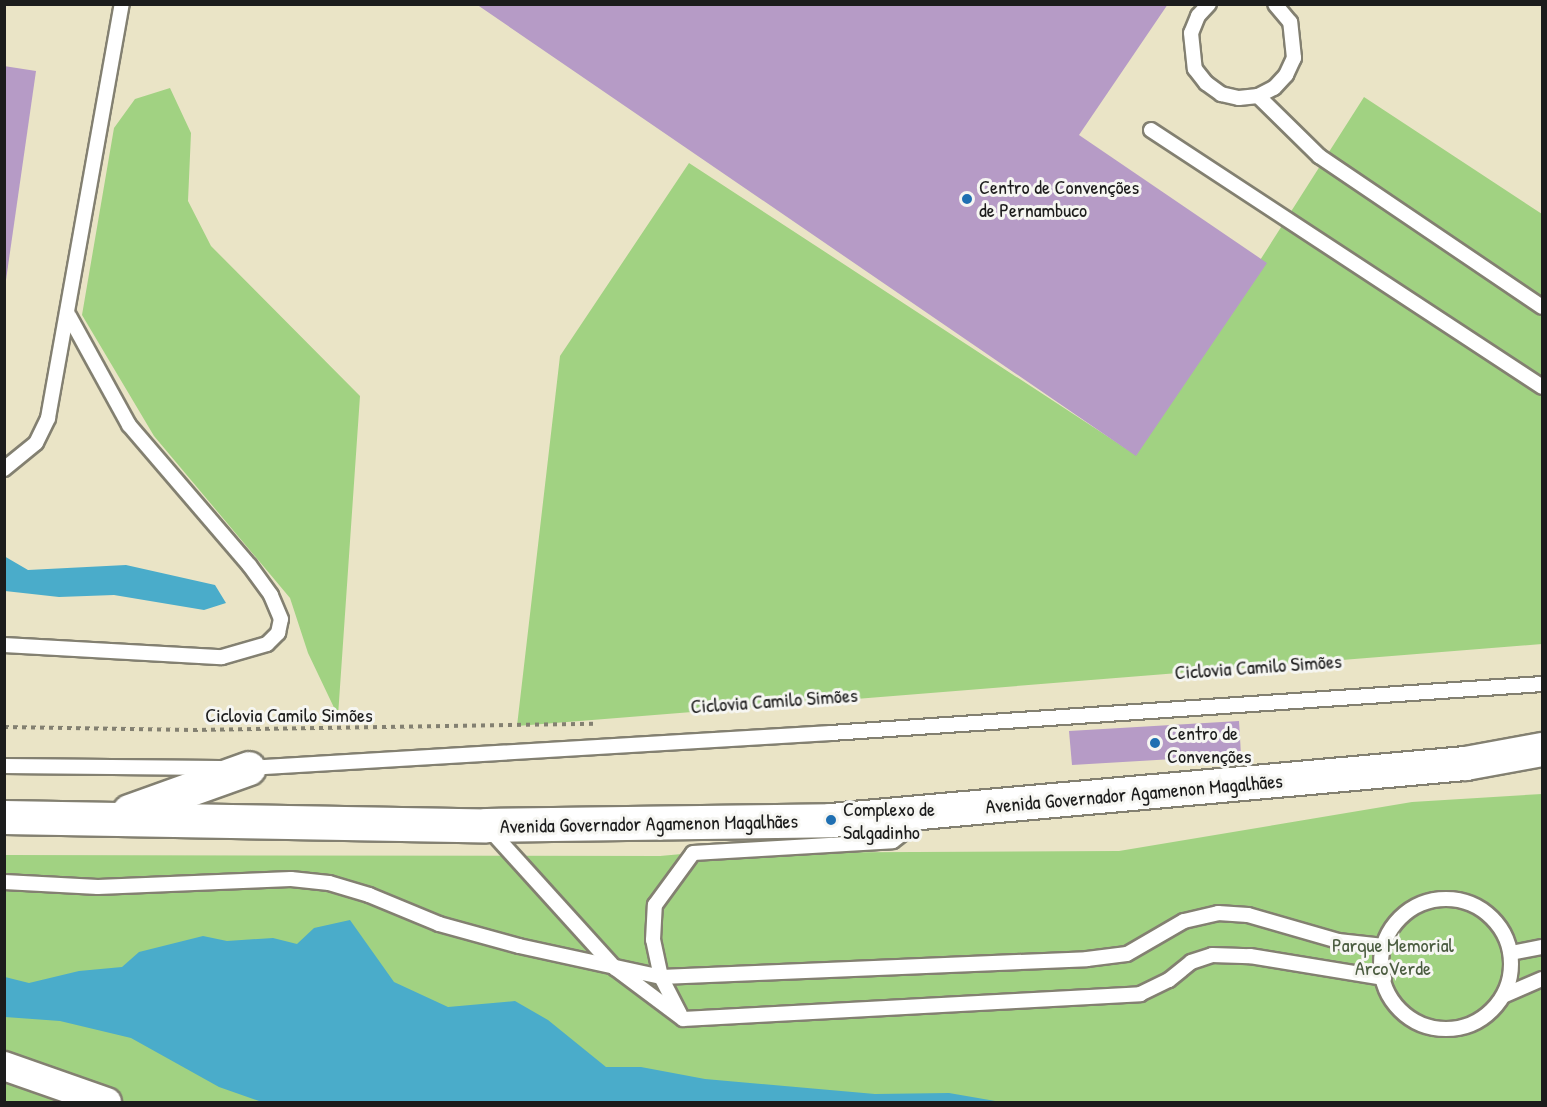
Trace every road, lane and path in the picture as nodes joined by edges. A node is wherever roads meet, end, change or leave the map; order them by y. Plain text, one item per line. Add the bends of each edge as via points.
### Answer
1 (122, 4) edge
2 (1209, 4) edge
3 (1275, 4) edge
4 (1257, 96) junction
5 (1151, 130) dead end
6 (1542, 307) edge
7 (69, 316) junction
8 (1542, 387) edge
9 (4, 469) edge
10 (4, 645) edge
11 (1542, 684) edge
12 (600, 723) dead end
13 (4, 727) edge
14 (1542, 749) edge
15 (4, 765) edge
16 (249, 768) junction
17 (930, 812) junction
18 (4, 817) edge
19 (112, 818) junction
20 (486, 825) junction
21 (4, 882) edge
22 (1384, 946) junction
23 (1542, 947) edge
24 (1511, 952) junction
25 (615, 968) junction
26 (662, 977) junction
27 (1384, 978) junction
28 (1542, 979) edge
29 (1505, 995) junction
30 (682, 1018) junction
31 (4, 1066) edge
32 (107, 1102) edge

1 - 7 lane
2 - 4 lane via 1198,16 1191,33 1195,69 1221,94
3 - 4 lane via 1290,22 1294,58 1274,88
4 - 6 lane via 1319,156
5 - 8 lane
7 - 9 lane via 48,418 36,442
7 - 10 lane via 129,425 249,565 271,595 281,619 278,633 267,644 222,657
11 - 16 lane via 855,732
12 - 13 path, Ciclovia Camilo Simões via 251,729
14 - 17 highway, Avenida Governador Agamenon Magalhães via 1465,763
15 - 16 lane
16 - 19 highway
17 - 20 highway, Avenida Governador Agamenon Magalhães via 831,820
17 - 26 lane via 893,841 693,853 655,905 652,940
18 - 19 highway, Avenida Governador Agamenon Magalhães
19 - 20 highway, Avenida Governador Agamenon Magalhães
20 - 25 lane
21 - 25 lane via 98,887 291,879 329,883 440,924
22 - 24 lane via 1393,926 1408,911 1428,901 1449,899 1471,904 1489,915 1503,932
22 - 26 lane via 1338,941 1248,915 1218,913 1184,921 1127,954 1087,959
22 - 27 lane
23 - 24 lane
24 - 29 lane via 1511,974
25 - 26 lane
25 - 30 lane
26 - 30 lane
27 - 29 lane via 1397,1007 1413,1020 1433,1028 1454,1029 1475,1023
27 - 30 lane via 1250,956 1212,954 1191,962 1168,980 1140,994
28 - 29 lane
31 - 32 street

